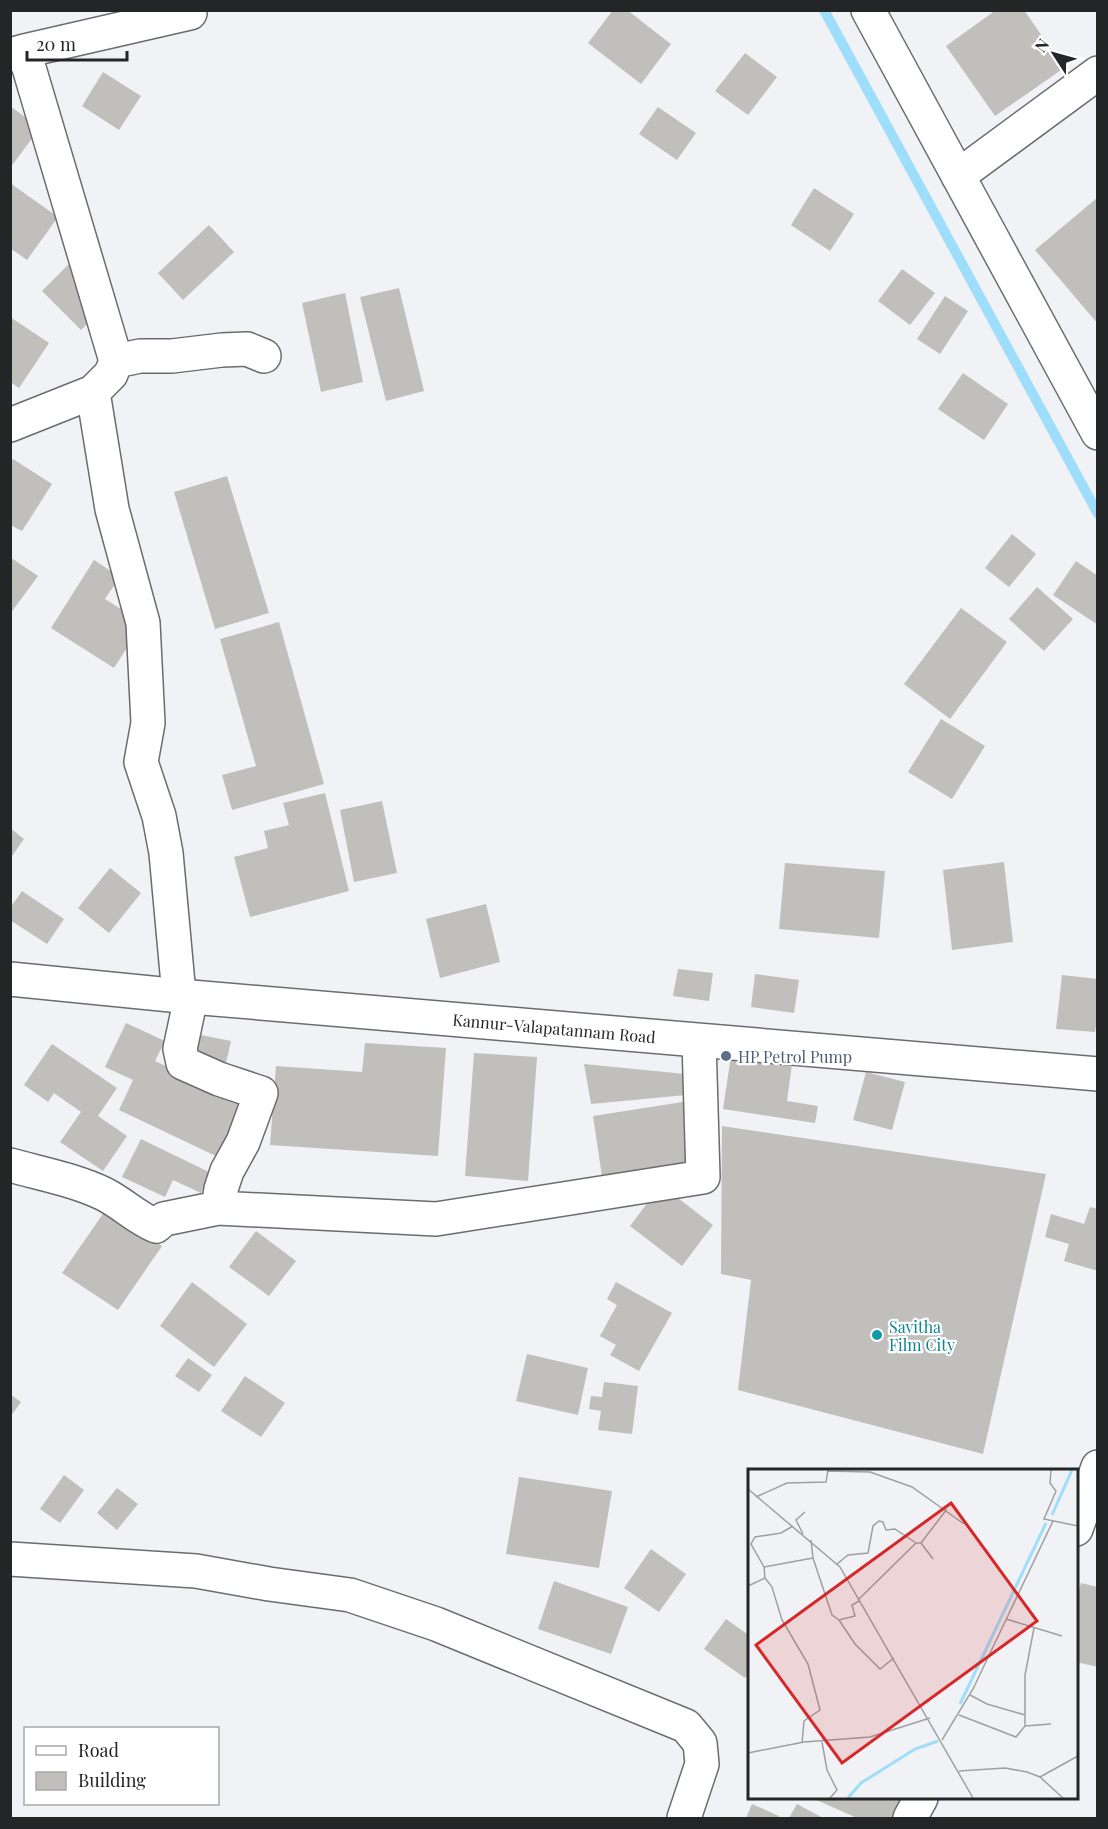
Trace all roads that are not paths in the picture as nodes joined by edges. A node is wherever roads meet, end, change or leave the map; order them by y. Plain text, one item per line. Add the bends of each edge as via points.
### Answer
1 (868, 10) edge
2 (190, 13) dead end
3 (17, 53) edge
4 (1098, 73) edge
5 (958, 176) junction
6 (264, 356) dead end
7 (116, 361) junction
8 (93, 392) junction
9 (10, 425) edge
10 (1098, 433) edge
11 (10, 979) edge
12 (185, 996) junction
13 (699, 1041) junction
14 (1098, 1074) edge
15 (10, 1165) edge
16 (218, 1208) junction
17 (1098, 1467) edge
18 (1078, 1526) edge
19 (10, 1559) edge
20 (920, 1799) edge
21 (684, 1818) edge
22 (910, 1818) edge

1 - 5 street
2 - 3 street
3 - 7 street
4 - 5 street
5 - 10 street
6 - 7 street via 247,349
7 - 8 street via 111,374
8 - 9 street
8 - 12 street via 112,509 143,623 147,723 141,762 159,816 166,853
11 - 12 street, Kannur-Valapatannam Road
12 - 13 street, Kannur-Valapatannam Road
12 - 16 street via 180,1049 183,1063 261,1093 221,1188
13 - 14 street, Kannur-Valapatannam Road
13 - 16 street via 703,1177 436,1219
15 - 16 street via 74,1182 105,1195 156,1226 164,1220
17 - 18 street
19 - 21 street via 196,1571 350,1595 436,1624 686,1726 700,1743 702,1764
20 - 22 street

